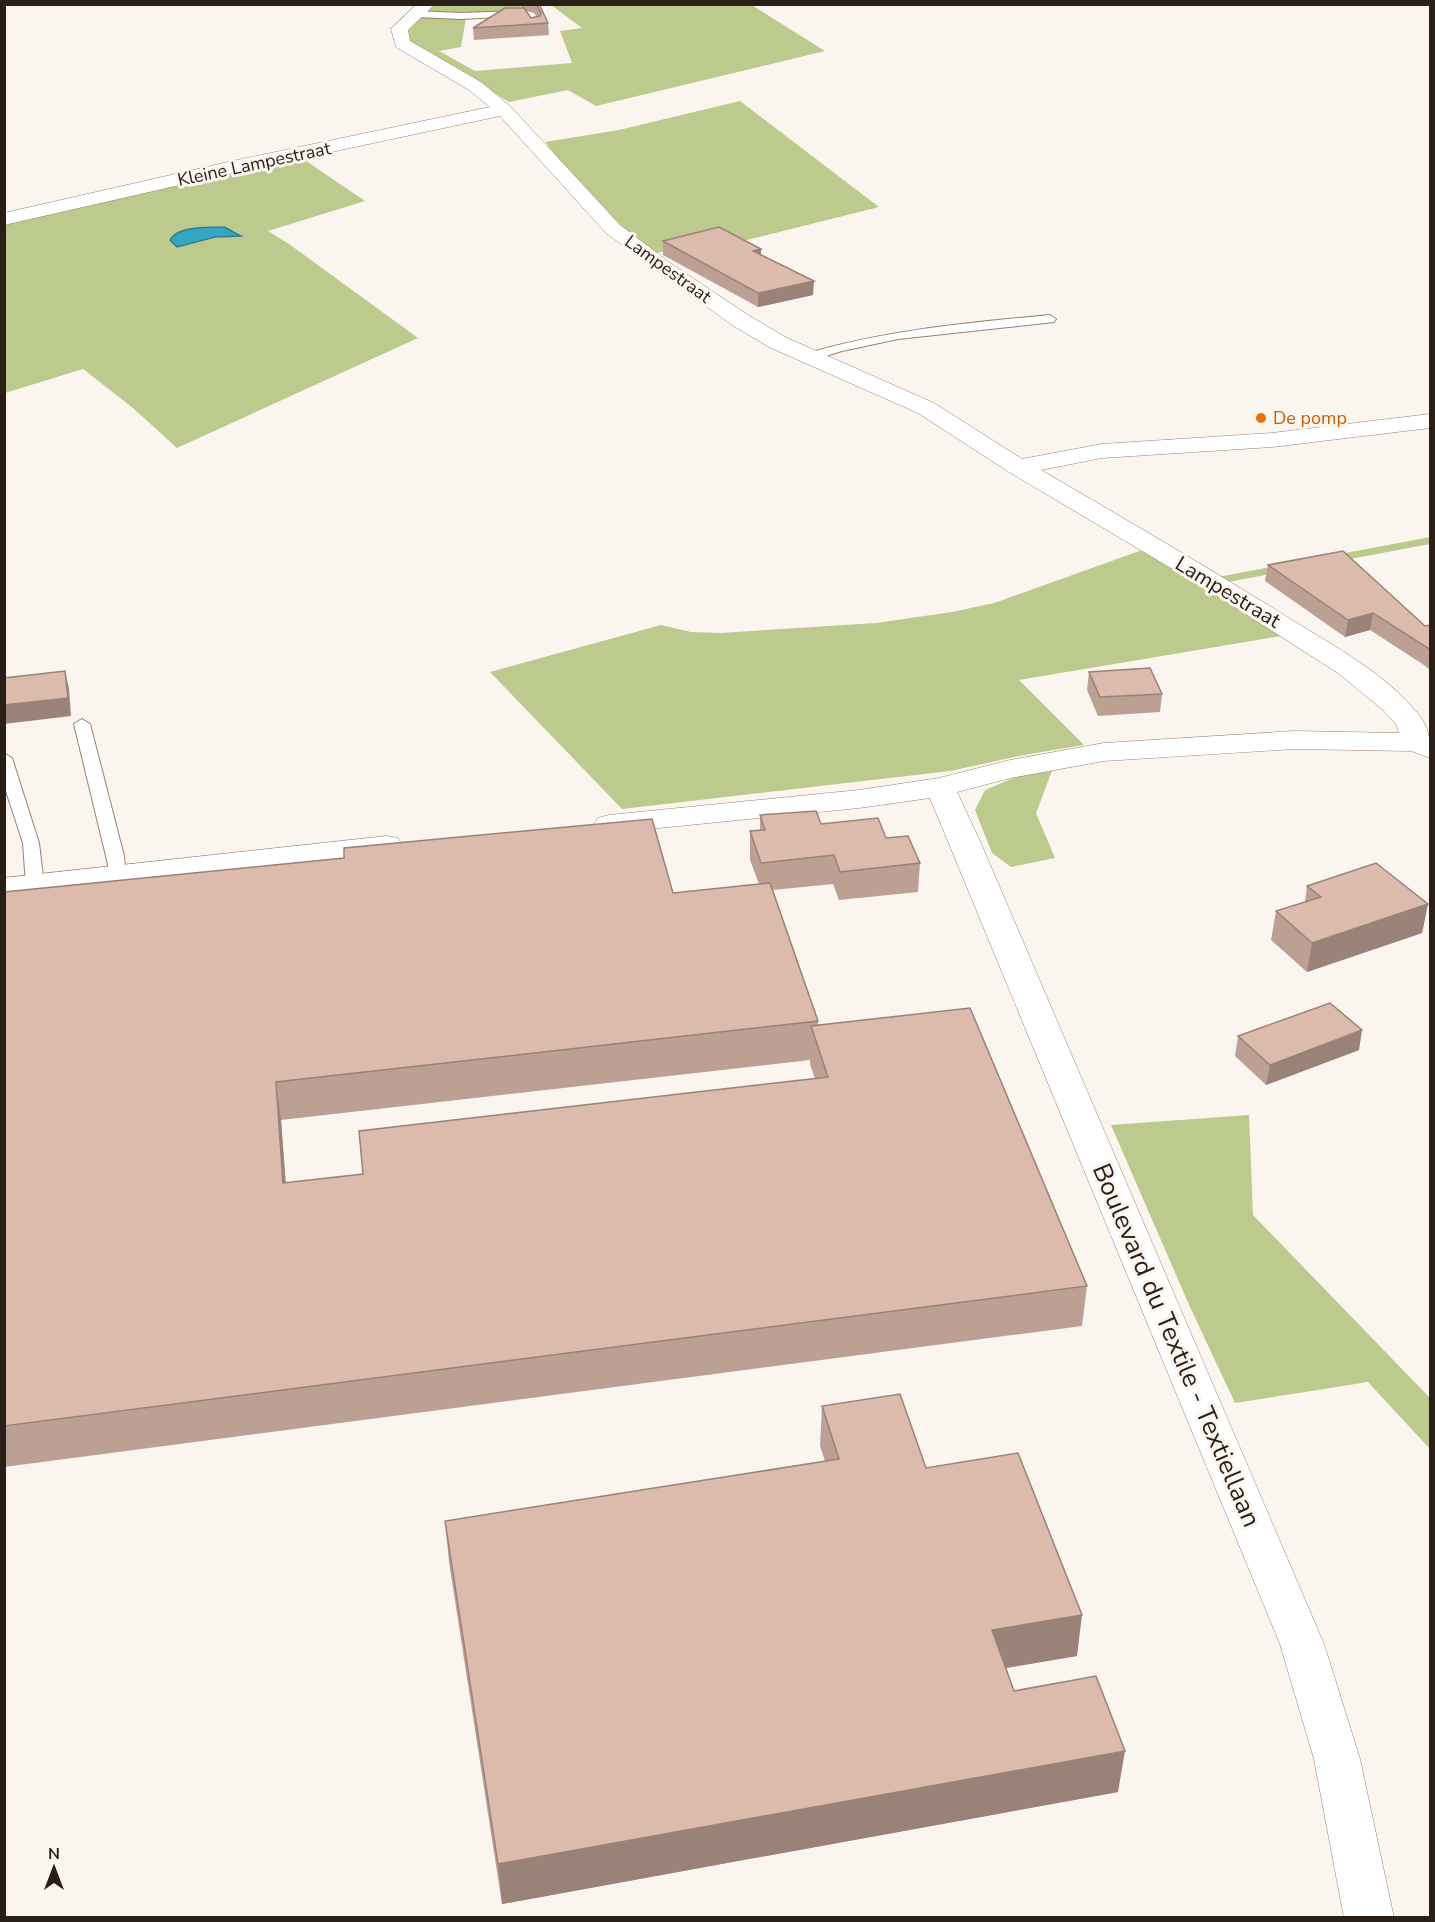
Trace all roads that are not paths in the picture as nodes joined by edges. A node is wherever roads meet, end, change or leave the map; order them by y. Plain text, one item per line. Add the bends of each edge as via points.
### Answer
1 (421, 9) edge
2 (529, 16) edge
3 (504, 110) junction
4 (4, 219) edge
5 (1050, 319) dead end
6 (809, 357) junction
7 (1431, 421) edge
8 (1018, 467) junction
9 (82, 724) dead end
10 (1426, 739) edge
11 (4, 758) edge
12 (940, 787) junction
13 (578, 827) edge
14 (418, 842) edge
15 (117, 875) junction
16 (35, 885) junction
17 (4, 888) edge
18 (1369, 1917) edge

1 - 2 lane via 460,16
1 - 3 street, Lampestraat via 399,29 402,43 475,86
3 - 4 street, Kleine Lampestraat
3 - 6 street, Lampestraat via 613,229 740,321
5 - 6 lane via 896,335 839,346
6 - 8 street, Lampestraat via 926,408
7 - 8 street via 1272,440 1102,451
8 - 10 street, Lampestraat via 1217,584 1348,667 1393,704
9 - 15 lane
10 - 12 street via 1294,740 1104,752
11 - 16 lane via 31,843
12 - 13 street via 860,799
12 - 18 street, Boulevard du Textile - Textiellaan via 1302,1644 1337,1759
14 - 15 street
15 - 16 street
16 - 17 street

